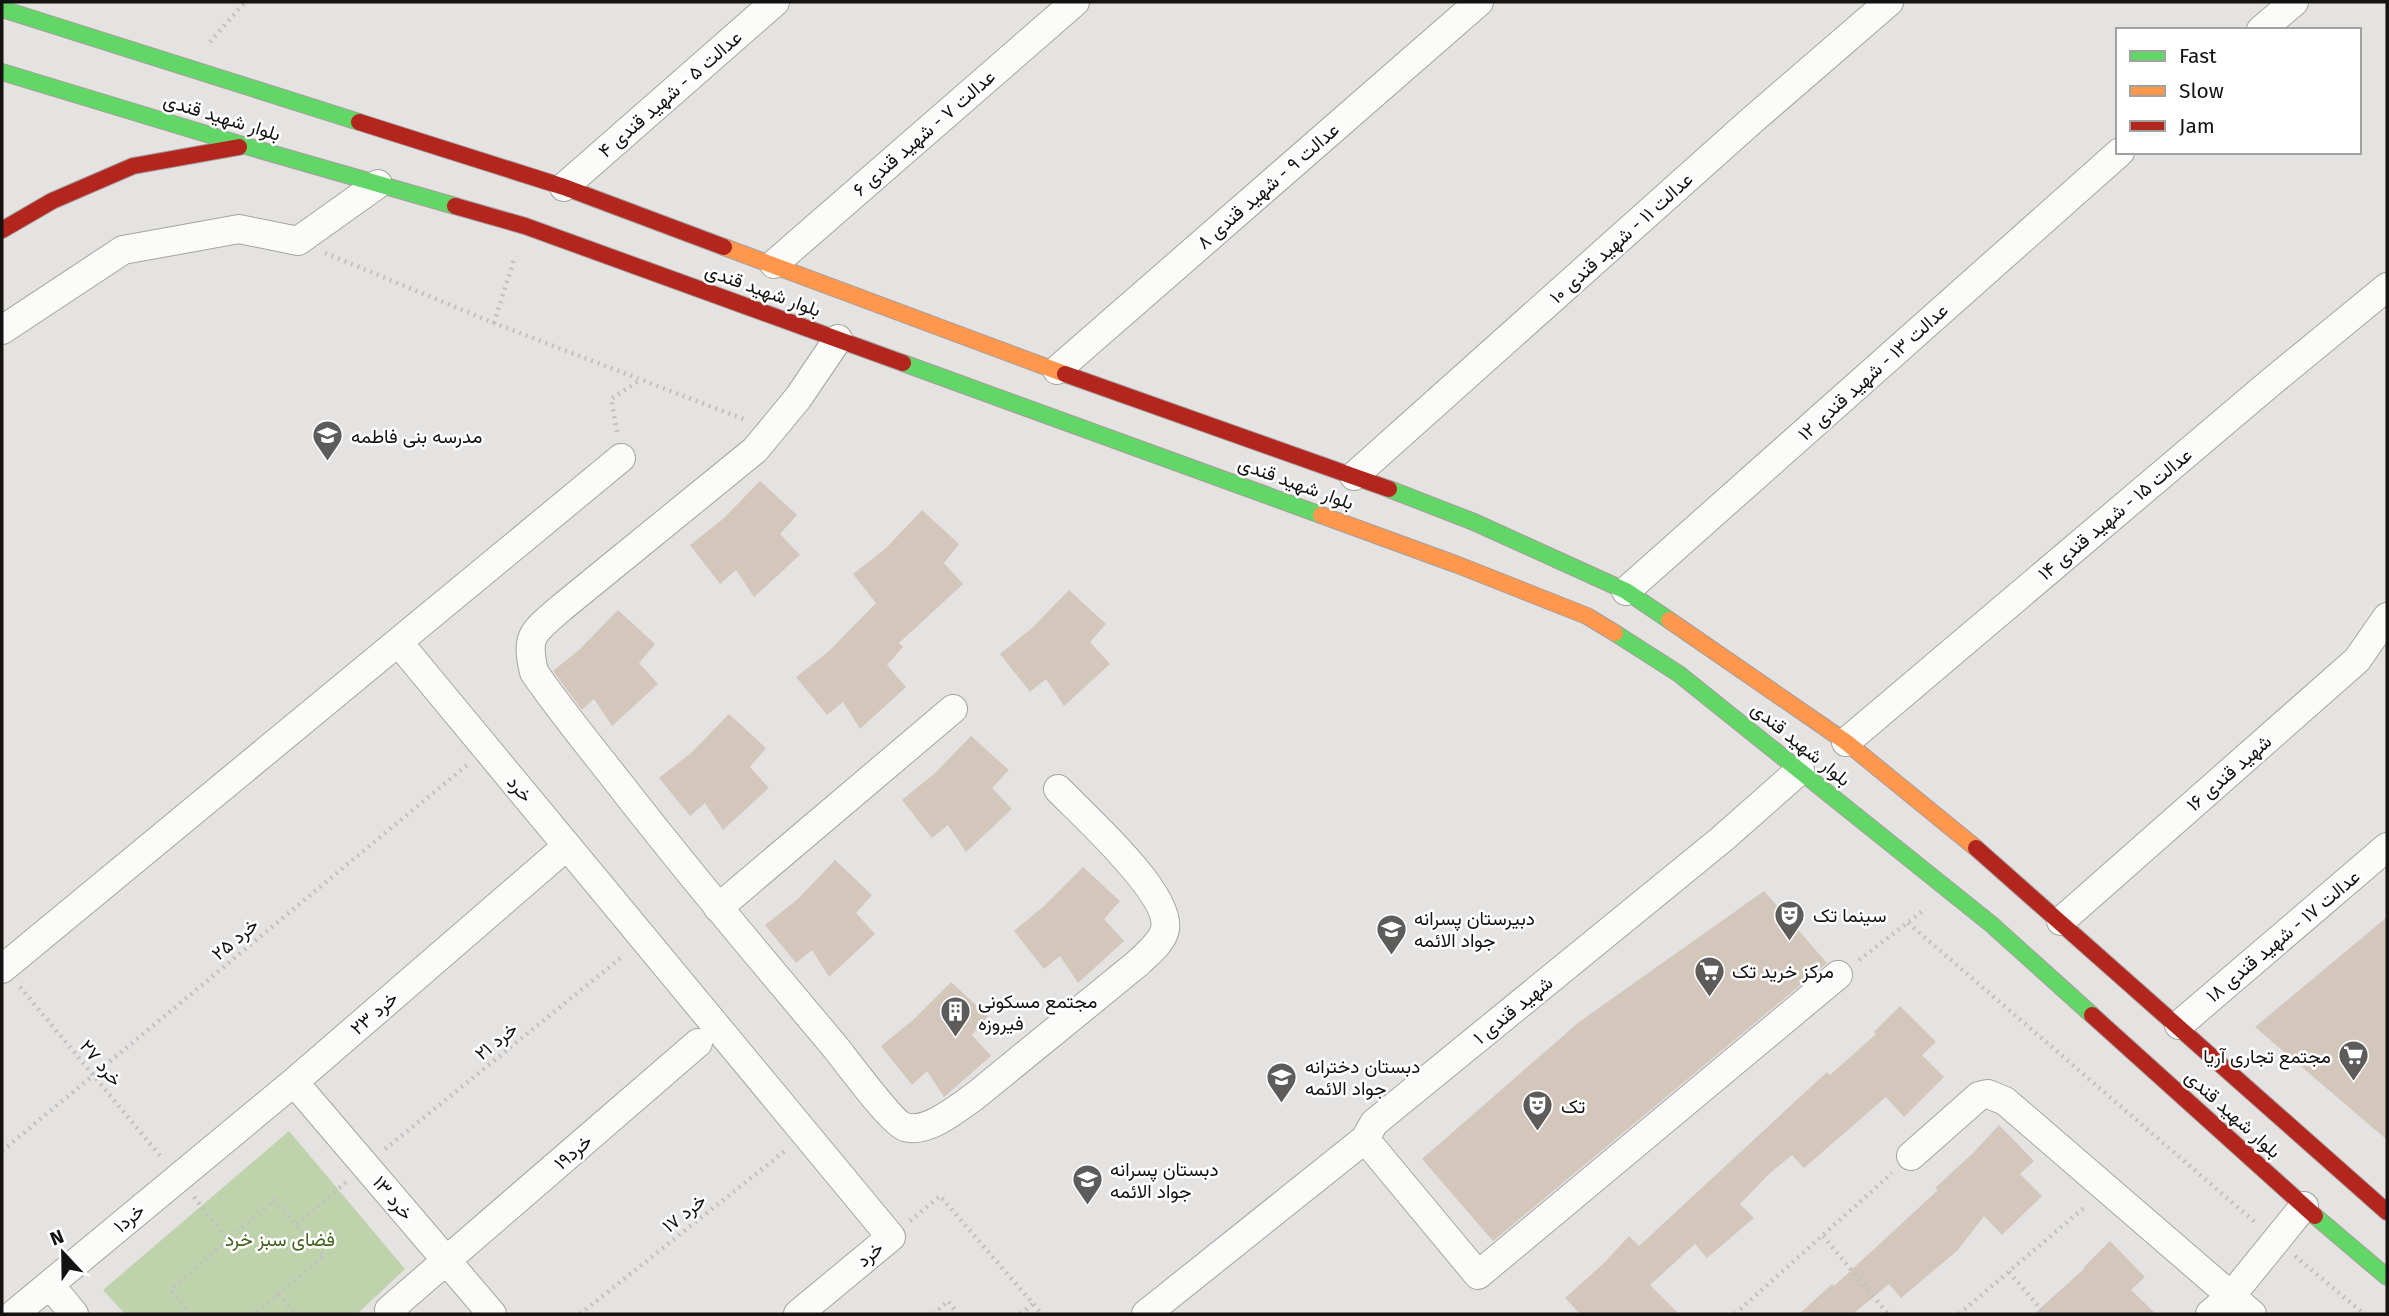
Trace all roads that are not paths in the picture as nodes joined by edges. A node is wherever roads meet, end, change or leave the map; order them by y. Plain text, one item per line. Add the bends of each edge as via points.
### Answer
1 (775, 2) edge
2 (1075, 2) edge
3 (1479, 2) edge
4 (1889, 2) edge
5 (2294, 2) edge
6 (2, 9) edge
7 (95, 22) dead end
8 (2263, 28) edge
9 (123, 49) junction
10 (2, 72) edge
11 (246, 146) junction
12 (2118, 154) edge
13 (379, 184) junction
14 (564, 187) junction
15 (2, 230) edge
16 (774, 264) junction
17 (2387, 288) edge
18 (2, 330) edge
19 (838, 339) junction
20 (1058, 370) junction
21 (1167, 412) junction
22 (1255, 442) junction
23 (621, 458) road end
24 (1166, 458) junction
25 (1354, 476) junction
26 (1238, 484) junction
27 (1626, 591) junction
28 (2387, 617) edge
29 (399, 643) junction
30 (953, 709) dead end
31 (1846, 742) junction
32 (1800, 770) junction
33 (1058, 789) dead end
34 (567, 846) junction
35 (2387, 847) edge
36 (718, 908) junction
37 (2061, 920) junction
38 (3, 969) edge
39 (1838, 975) road end
40 (2179, 1025) junction
41 (698, 1043) dead end
42 (294, 1082) junction
43 (1365, 1139) junction
44 (1911, 1156) road end
45 (178, 1176) joint
46 (2304, 1206) junction
47 (2387, 1212) edge
48 (447, 1262) junction
49 (2387, 1277) edge
50 (50, 1285) junction
51 (2231, 1296) junction
52 (389, 1310) dead end
53 (15, 1314) edge
54 (74, 1314) edge
55 (492, 1314) edge
56 (798, 1314) edge
57 (1146, 1314) edge
58 (2210, 1314) edge
59 (2252, 1314) edge

1 - 14 street, عدالت ۵ - شهید قندی ۴
2 - 16 street, عدالت ۷ - شهید قندی ۶
3 - 20 street, عدالت ۹ - شهید قندی ۸
4 - 25 street, عدالت ۱۱ - شهید قندی ۱۰
5 - 8 street
6 - 9 main road, بلوار شهید قندی
7 - 9 main road
9 - 14 main road, بلوار شهید قندی
10 - 11 main road, بلوار شهید قندی
11 - 13 main road, بلوار شهید قندی
11 - 15 main road via 134,166 52,201
12 - 27 street, عدالت ۱۳ - شهید قندی ۱۲
13 - 18 street via 298,241 239,229 124,250
13 - 19 main road, بلوار شهید قندی via 525,226
14 - 16 main road, بلوار شهید قندی
16 - 20 main road, بلوار شهید قندی
17 - 31 street, عدالت ۱۵ - شهید قندی ۱۴
19 - 24 main road, بلوار شهید قندی
19 - 36 street via 755,450 532,634 529,652 534,672
20 - 21 main road, بلوار شهید قندی
21 - 22 main road, بلوار شهید قندی
21 - 24 main road via 1177,418 1183,435 1176,452
22 - 25 main road, بلوار شهید قندی
22 - 26 main road via 1243,444 1232,457 1231,474
23 - 29 street
24 - 26 main road, بلوار شهید قندی
25 - 27 main road, بلوار شهید قندی via 1474,522
26 - 32 main road, بلوار شهید قندی via 1587,615 1679,674
27 - 31 main road, بلوار شهید قندی
28 - 37 street, شهید قندی ۱۶ via 2357,660
29 - 34 street, خرد
29 - 38 street
30 - 36 street
31 - 37 main road, بلوار شهید قندی
32 - 43 street, شهيد قندی ۱ via 1374,1123
32 - 46 main road, بلوار شهید قندی via 1991,924
33 - 36 street via 1145,879 1158,899 1165,929 1138,963 975,1096 947,1116 915,1129 895,1122
34 - 42 street, خرد ۲۳
34 - 56 street, خرد via 891,1237
35 - 40 street, عدالت ۱۷ - شهید قندی ۱۸
37 - 40 main road, بلوار شهید قندی
39 - 43 street via 1478,1275
40 - 47 main road, بلوار شهید قندی
41 - 48 street, خرد۱۹
42 - 45 street, خرد ۲۳
42 - 48 street, خرد ۱۳
43 - 57 street, شهيد قندی ۱
44 - 51 street via 1979,1097 1988,1094 2005,1101
45 - 50 street, خرد۱
46 - 49 main road, بلوار شهید قندی
46 - 51 street
48 - 52 street, خرد۱۹
48 - 55 street, خرد ۱۳
50 - 53 street, خرد۱
50 - 54 street
51 - 58 street
51 - 59 street

